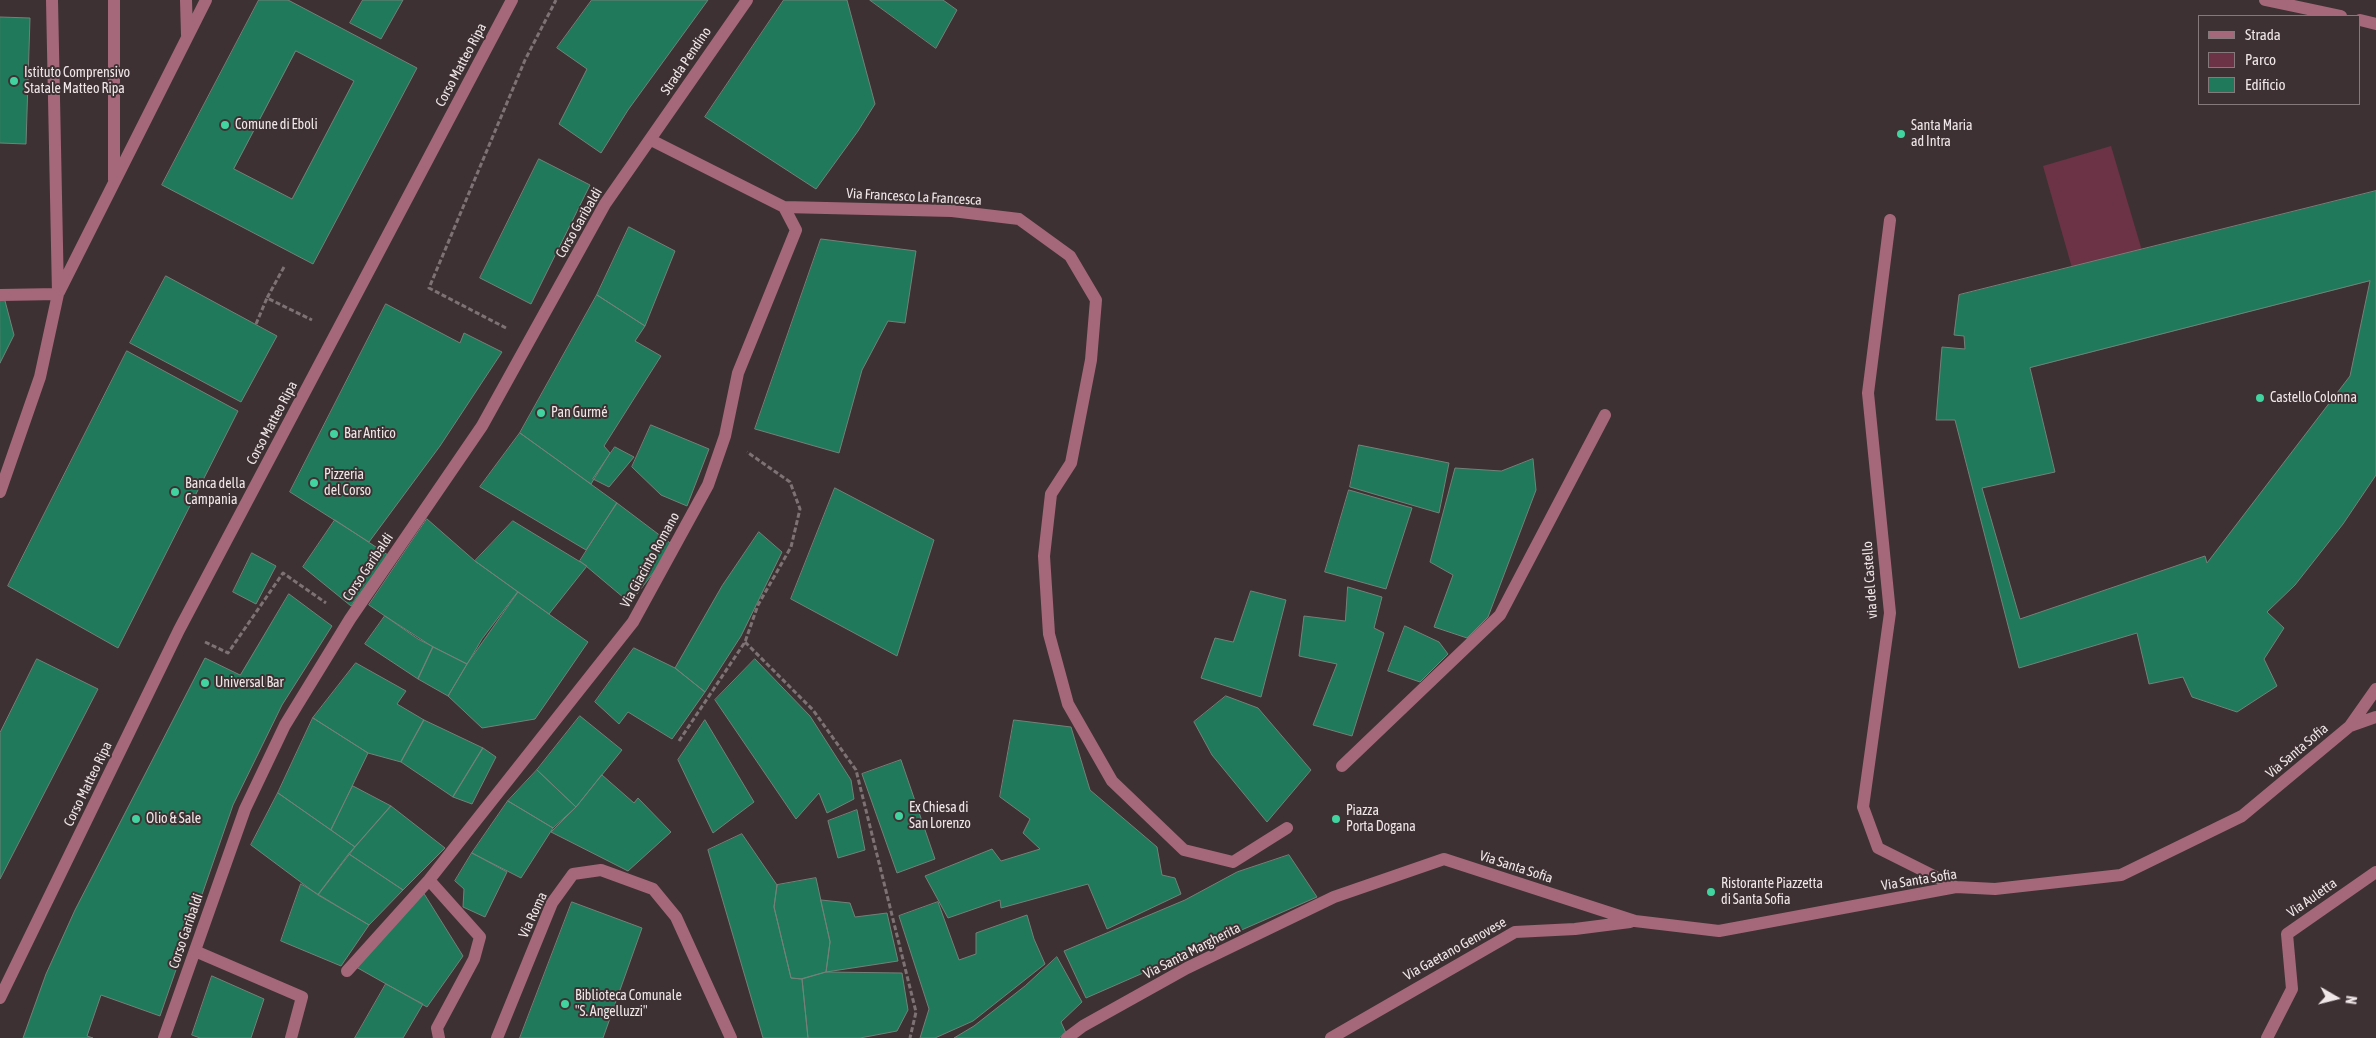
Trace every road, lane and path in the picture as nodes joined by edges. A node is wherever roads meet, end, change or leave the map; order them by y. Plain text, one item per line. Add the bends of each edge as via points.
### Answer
1 (52, 0) edge
2 (114, 0) edge
3 (186, 0) edge
4 (206, 0) edge
5 (512, 0) edge
6 (556, 0) edge
7 (747, 0) edge
8 (2265, 0) edge
9 (2337, 15) edge
10 (2361, 20) edge
11 (2376, 24) edge
12 (187, 39) junction
13 (651, 140) junction
14 (114, 183) junction
15 (784, 207) junction
16 (1890, 220) dead end
17 (284, 267) dead end
18 (58, 294) junction
19 (0, 295) edge
20 (267, 298) junction
21 (256, 324) dead end
22 (337, 332) junction
23 (530, 341) junction
24 (1604, 415) dead end
25 (725, 436) junction
26 (0, 492) edge
27 (350, 619) junction
28 (179, 630) junction
29 (745, 642) junction
30 (2376, 689) edge
31 (2376, 717) edge
32 (2350, 726) junction
33 (679, 741) dead end
34 (1342, 766) dead end
35 (1287, 828) dead end
36 (1444, 858) joint
37 (2376, 872) edge
38 (429, 880) junction
39 (1956, 887) junction
40 (1635, 922) junction
41 (195, 950) junction
42 (346, 971) dead end
43 (0, 998) edge
44 (164, 1038) edge
45 (291, 1038) edge
46 (439, 1038) edge
47 (497, 1038) edge
48 (731, 1038) edge
49 (910, 1038) edge
50 (1067, 1038) edge
51 (1331, 1038) edge
52 (2267, 1038) edge

1 - 18 street
2 - 14 street
3 - 12 street
4 - 12 street
5 - 22 street, Corso Matteo Ripa
6 - 23 path via 525,60 429,288
7 - 13 street, Strada Pendino
8 - 9 street
10 - 11 street
12 - 14 street
13 - 15 street
13 - 23 street, Corso Garibaldi via 605,204
14 - 18 street
15 - 25 street, Via Giacinto Romano via 796,230 738,373
15 - 35 street, Via Francesco La Francesca via 952,211 1019,219 1070,256 1096,300 1091,360 1071,463 1051,494 1044,556 1049,634 1068,704 1112,781 1184,850 1232,862
16 - 39 street, via del Castello via 1868,393 1890,613 1863,807 1878,848
17 - 20 path
18 - 19 street
18 - 26 street via 40,377
20 - 21 path
20 - 22 path
22 - 28 street, Corso Matteo Ripa
23 - 27 street, Corso Garibaldi via 482,426
24 - 34 street via 1500,615
25 - 29 path via 790,482 800,509 792,547 758,605
25 - 38 street, Via Giacinto Romano via 708,484 633,622
27 - 28 path via 283,573 228,653
27 - 41 street, Corso Garibaldi via 284,725 245,809
28 - 43 street, Corso Matteo Ripa
29 - 33 path
29 - 49 path via 813,710 856,770 916,1012
30 - 32 street, Via Santa Sofia
31 - 32 street
32 - 39 street, Via Santa Sofia via 2242,816 2121,875 1995,889
36 - 40 street, Via Santa Sofia
36 - 50 street, Via Santa Margherita via 1334,897 1188,968
37 - 52 street, Via Auletta via 2287,934 2292,989
38 - 42 street, Via Giacinto Romano
38 - 46 street via 480,937 474,959 437,1028
39 - 40 street, Via Santa Sofia via 1719,931
40 - 51 street, Via Gaetano Genovese via 1515,932
41 - 44 street, Corso Garibaldi
41 - 45 street via 302,997
47 - 48 street, Via Roma via 552,903 574,874 601,870 653,890 676,917

